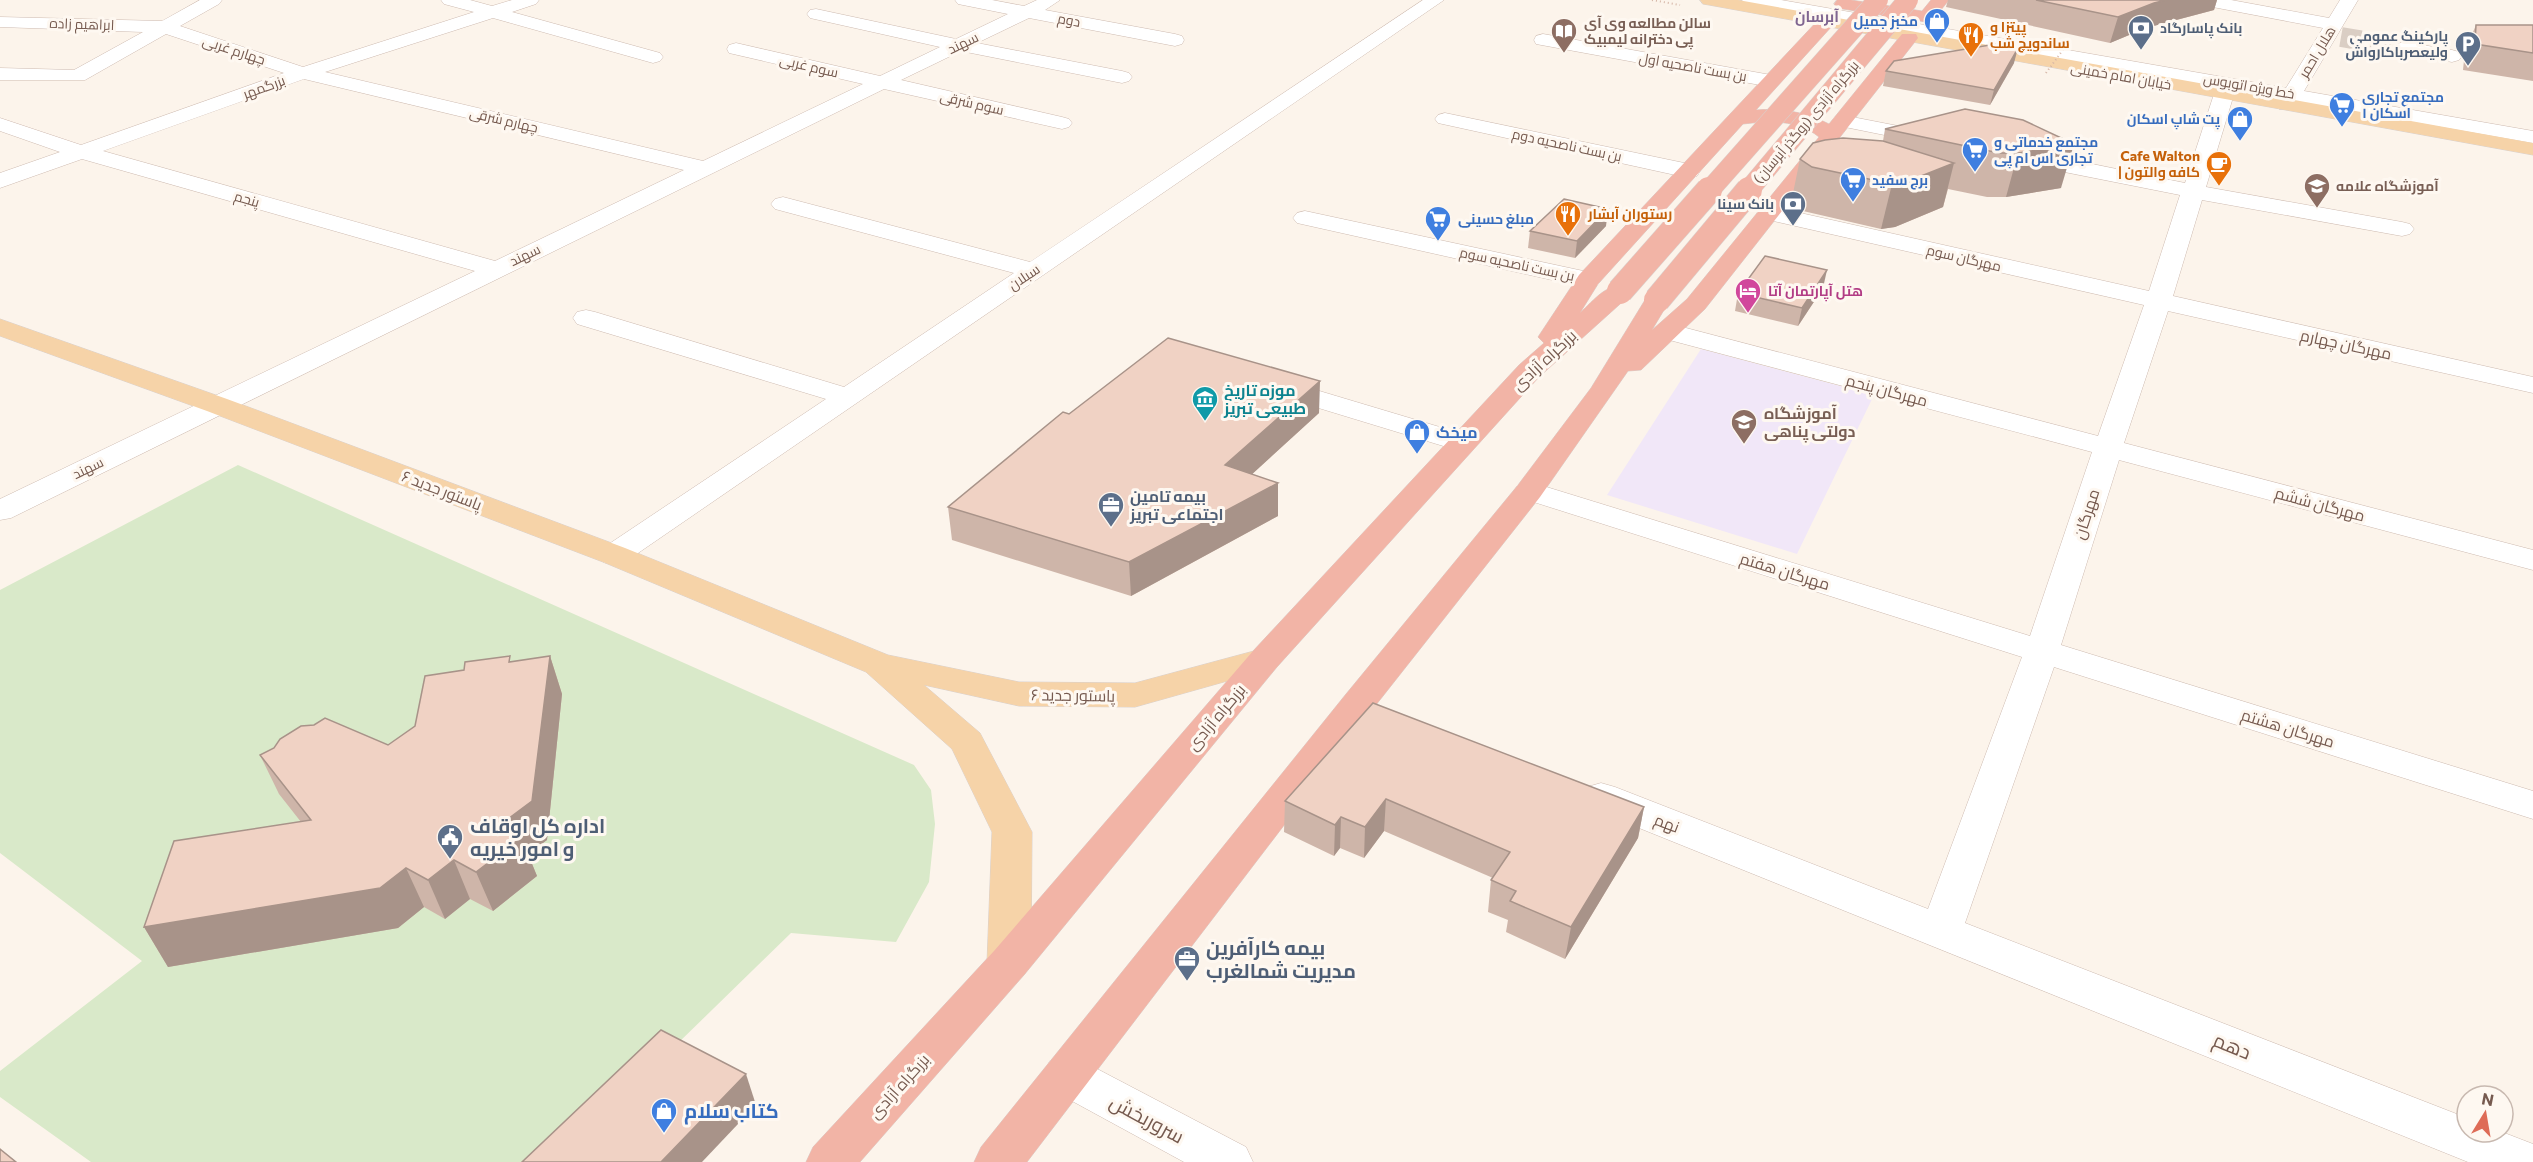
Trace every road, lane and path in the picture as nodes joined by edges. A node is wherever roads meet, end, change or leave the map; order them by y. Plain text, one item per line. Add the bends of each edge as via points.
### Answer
1 (213, 0) edge
2 (450, 0) edge
3 (530, 0) edge
4 (964, 0) edge
5 (1051, 0) edge
6 (1435, 0) edge
7 (1709, 0) edge
8 (1751, 0) edge
9 (1846, 0) edge
10 (1878, 0) edge
11 (1908, 0) edge
12 (1940, 0) edge
13 (2202, 0) edge
14 (2349, 0) edge
15 (491, 12) junction
16 (1026, 12) junction
17 (816, 14) dead end
18 (1827, 21) junction
19 (0, 22) edge
20 (164, 27) junction
21 (2334, 32) junction
22 (1910, 38) junction
23 (1175, 40) dead end
24 (1543, 40) dead end
25 (958, 45) junction
26 (2065, 47) dead end
27 (2404, 48) tunnel mouth
28 (736, 49) dead end
29 (2452, 56) dead end
30 (653, 57) dead end
31 (303, 73) junction
32 (2046, 73) dead end
33 (0, 74) edge
34 (1122, 77) dead end
35 (1771, 81) junction
36 (882, 82) junction
37 (2224, 94) junction
38 (2289, 99) junction
39 (1445, 119) dead end
40 (1736, 119) junction
41 (1062, 123) dead end
42 (0, 124) edge
43 (1837, 129) junction
44 (2533, 137) edge
45 (1947, 142) edge
46 (2533, 148) edge
47 (81, 152) junction
48 (2006, 154) edge
49 (705, 168) junction
50 (1689, 171) junction
51 (0, 181) edge
52 (2192, 191) junction
53 (783, 204) dead end
54 (1769, 213) junction
55 (1305, 218) dead end
56 (2402, 229) dead end
57 (496, 269) junction
58 (1034, 271) junction
59 (1604, 285) junction
60 (2158, 303) junction
61 (1662, 315) junction
62 (586, 318) dead end
63 (0, 327) edge
64 (1257, 380) edge
65 (2533, 385) edge
66 (848, 397) junction
67 (217, 405) junction
68 (1463, 443) junction
69 (2108, 448) junction
70 (1529, 491) junction
71 (0, 511) edge
72 (614, 555) junction
73 (2533, 560) edge
74 (2042, 651) junction
75 (1265, 659) junction
76 (879, 664) junction
77 (1568, 784) edge
78 (2533, 805) edge
79 (1941, 931) junction
80 (1009, 963) junction
81 (1066, 1075) junction
82 (830, 1162) edge
83 (998, 1162) edge
84 (1228, 1162) edge
85 (2523, 1162) edge

1 - 20 street
2 - 15 street
3 - 15 street, بزرگمهر
4 - 16 street, دوم
5 - 16 street, سهند
6 - 58 street, سبلان
7 - 18 main road, خیابان امام خمینی
8 - 38 street, خط ویژه اتوبوس
9 - 12 highway via 1843,4 1926,17
10 - 59 highway, بزرگراه آزادی (روگذر آبرسان), bridge
11 - 61 highway, بزرگراه آزادی (روگذر آبرسان), bridge
13 - 21 street
14 - 21 street, هلال احمر
15 - 30 street
15 - 31 street, بزرگمهر
16 - 23 street, دوم
16 - 25 street, سهند
17 - 25 street
18 - 22 main road, خیابان امام خمینی
18 - 35 highway
19 - 20 street, ابراهیم زاده
20 - 31 street, چهارم غربی
20 - 33 street via 78,76
21 - 38 street, هلال احمر
22 - 37 main road, خیابان امام خمینی
22 - 43 highway
24 - 35 street, بن بست ناصحیه اول
25 - 34 street
25 - 36 street, سهند
26 - 32 path, bridge
27 - 29 street
28 - 36 street, سوم غربی
31 - 47 street, بزرگمهر
31 - 49 street, چهارم شرقی
35 - 40 highway
36 - 41 street, سوم شرقی
36 - 49 street, سهند
37 - 38 main road, خیابان امام خمینی
37 - 52 street, مهرگان
38 - 44 street, خط ویژه اتوبوس
38 - 46 main road, خیابان امام خمینی
39 - 50 street, بن بست ناصحیه دوم
40 - 43 highway via 1762,115 1798,118
40 - 50 highway
42 - 47 street, پنجم
43 - 45 street
43 - 54 highway
47 - 51 street, بزرگمهر
47 - 57 street, پنجم
48 - 52 street
49 - 57 street, سهند
50 - 59 highway
52 - 56 street
52 - 60 street, مهرگان
53 - 58 street
54 - 60 street, مهرگان سوم
54 - 61 highway via 1696,304
55 - 59 street, بن بست ناصحیه سوم
57 - 67 street, سهند
58 - 66 street, سبلان
59 - 68 highway, بزرگراه آزادی
60 - 65 street, مهرگان چهارم
60 - 69 street, مهرگان
61 - 69 street, مهرگان پنجم
61 - 70 highway
62 - 66 street
63 - 67 main road, پاستور جدید ۶
64 - 68 street
66 - 72 street, سبلان
67 - 71 street, سهند
67 - 72 main road, پاستور جدید ۶
68 - 75 highway, بزرگراه آزادی
69 - 73 street, مهرگان ششم
69 - 74 street, مهرگان
70 - 74 street, مهرگان هفتم
70 - 81 highway via 1375,709
72 - 76 main road, پاستور جدید ۶
74 - 78 street, مهرگان هشتم
74 - 79 street, مهرگان
75 - 76 main road, پاستور جدید ۶ via 1135,695 1019,694
75 - 80 highway, بزرگراه آزادی
76 - 80 main road, پاستور جدید ۶ via 967,742 1012,832
77 - 79 street, نهم
79 - 85 street, دهم
80 - 82 highway, بزرگراه آزادی
81 - 83 highway
81 - 84 street, سروربخش

